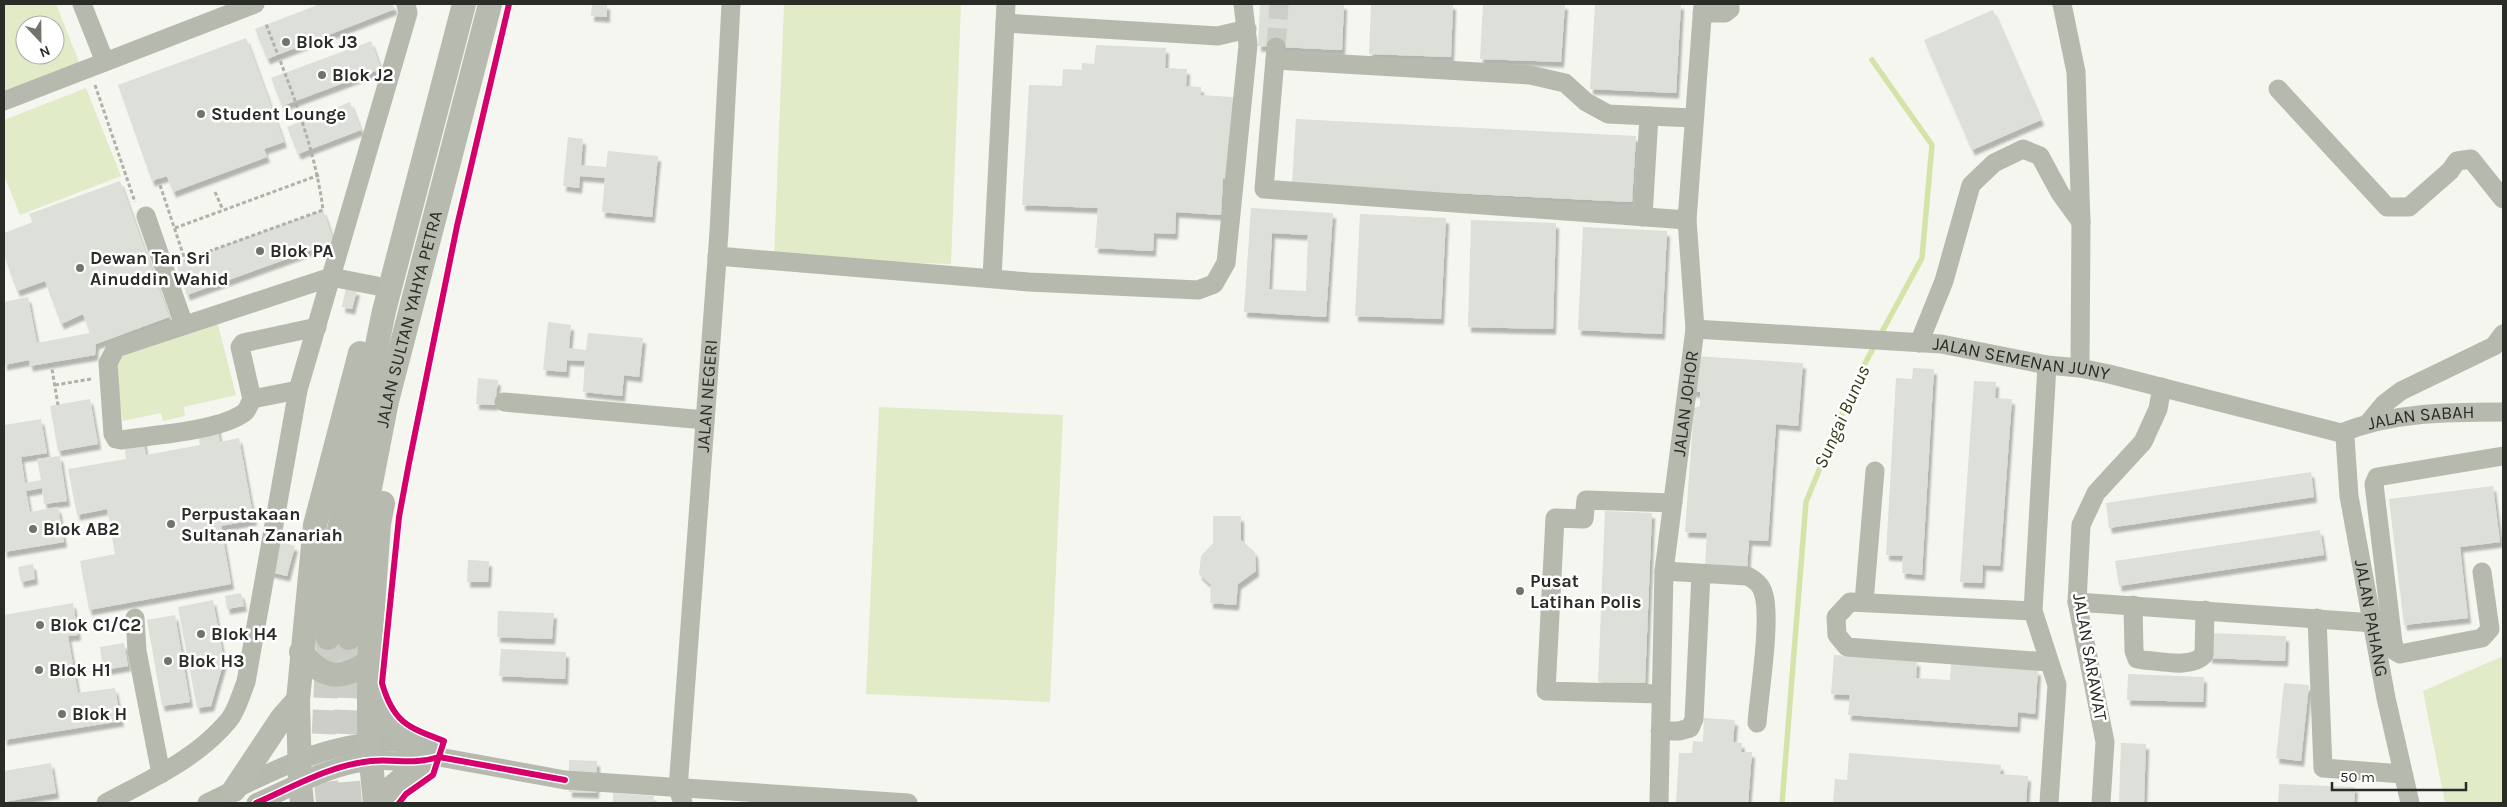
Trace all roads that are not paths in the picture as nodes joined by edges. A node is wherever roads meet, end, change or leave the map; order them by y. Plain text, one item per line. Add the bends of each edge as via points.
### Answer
1 (82, 4) edge
2 (256, 4) edge
3 (406, 4) edge
4 (464, 4) edge
5 (490, 4) edge
6 (731, 4) edge
7 (1006, 4) edge
8 (1243, 4) edge
9 (1730, 4) edge
10 (2062, 4) edge
11 (1702, 8) edge
12 (1005, 23) junction
13 (1247, 30) junction
14 (105, 62) junction
15 (2278, 89) dead end
16 (4, 101) edge
17 (1649, 116) junction
18 (1694, 118) junction
19 (2503, 199) edge
20 (141, 211) road end
21 (1643, 217) junction
22 (1687, 220) junction
23 (2081, 222) junction
24 (406, 228) junction
25 (428, 246) junction
26 (717, 256) junction
27 (331, 277) junction
28 (992, 278) junction
29 (377, 286) junction
30 (184, 325) junction
31 (317, 327) junction
32 (1694, 329) junction
33 (2503, 334) edge
34 (1911, 342) junction
35 (2047, 365) junction
36 (2080, 368) junction
37 (2162, 387) junction
38 (298, 390) junction
39 (252, 399) junction
40 (504, 402) dead end
41 (2503, 412) edge
42 (705, 420) junction
43 (2370, 422) junction
44 (2341, 433) junction
45 (2503, 456) edge
46 (1875, 471) dead end
47 (1673, 503) junction
48 (1664, 571) junction
49 (2482, 572) dead end
50 (1701, 574) junction
51 (1864, 602) junction
52 (2077, 602) junction
53 (2134, 605) junction
54 (2205, 610) junction
55 (2033, 611) junction
56 (135, 618) dead end
57 (2317, 618) junction
58 (2372, 623) junction
59 (2385, 644) junction
60 (301, 652) junction
61 (369, 662) junction
62 (2048, 662) junction
63 (1661, 694) junction
64 (369, 698) junction
65 (298, 700) junction
66 (1757, 723) dead end
67 (1660, 731) junction
68 (370, 752) junction
69 (425, 754) junction
70 (161, 774) junction
71 (2403, 774) junction
72 (300, 783) edge
73 (234, 790) junction
74 (680, 796) edge
75 (106, 803) edge
76 (207, 803) edge
77 (256, 803) edge
78 (377, 803) edge
79 (908, 803) edge
80 (1659, 803) edge
81 (2049, 803) edge
82 (2101, 803) edge
83 (2410, 803) edge

1 - 14 street
2 - 14 street
3 - 27 street via 408,13
4 - 24 main road, JALAN SULTAN YAHYA PETRA
5 - 25 main road, JALAN SULTAN YAHYA PETRA
6 - 26 street, JALAN NEGERI
7 - 12 street
8 - 13 street
9 - 11 street via 1725,13
10 - 23 street via 2076,72
11 - 18 street, JALAN JOHOR
12 - 13 street via 1218,36
12 - 28 street
13 - 28 street via 1226,263 1214,284 1198,290
14 - 16 street
15 - 19 street via 2387,207 2408,207 2458,161 2471,158
17 - 18 street
17 - 21 street
17 - 21 street via 1608,114 1586,102 1565,83 1530,75 1275,53 1264,189
18 - 22 street, JALAN JOHOR
20 - 30 street
21 - 22 street
22 - 32 street, JALAN JOHOR
23 - 34 street via 2060,193 2040,156 2023,149 1994,163 1971,185 1944,282
23 - 36 street
24 - 25 main road, JALAN SULTAN YAHYA PETRA via 384,311 334,554 338,638 387,401
24 - 29 main road via 381,272
25 - 61 main road via 428,298 379,524
26 - 28 street
26 - 42 street, JALAN NEGERI
27 - 29 street
27 - 30 street
27 - 31 street
29 - 60 main road via 315,525
30 - 39 street via 116,348 108,363 116,439 197,429 234,419 246,411
31 - 38 street
31 - 39 street via 243,343 240,352
32 - 34 street, JALAN SEMENAN JUNY
32 - 47 street, JALAN JOHOR
33 - 43 street via 2494,346 2401,391 2384,404
34 - 35 street, JALAN SEMENAN JUNY via 1941,344
35 - 36 street, JALAN SEMENAN JUNY
35 - 55 street
36 - 37 street, JALAN SEMENAN JUNY
37 - 44 street, JALAN SEMENAN JUNY
37 - 52 street, JALAN SARAWAT via 2158,409 2143,442 2096,493 2081,525
38 - 39 street
38 - 70 street via 246,682 230,718 203,748
40 - 42 street
41 - 43 street, JALAN SABAH via 2394,416
42 - 74 street, JALAN NEGERI
43 - 44 street, JALAN SABAH
44 - 58 street, JALAN PAHANG via 2345,437 2349,496
45 - 59 street via 2377,477 2374,484
46 - 51 street
47 - 48 street, JALAN JOHOR
47 - 63 street via 1586,500 1584,519 1554,518 1546,691
48 - 50 street
48 - 63 street, JALAN JOHOR
49 - 59 street via 2490,629 2482,638 2400,654
50 - 66 street via 1747,576 1763,590 1766,618
50 - 67 street via 1694,719 1690,728
51 - 55 street
51 - 62 street via 1850,602 1836,617 1837,635 1847,647
52 - 53 street
52 - 82 street, JALAN SARAWAT via 2105,742
53 - 54 street
53 - 54 street via 2134,651 2137,659 2143,660 2198,661 2204,655
54 - 57 street
55 - 62 street
56 - 70 street via 136,651
57 - 58 street
57 - 71 street via 2323,768
58 - 59 street, JALAN PAHANG
59 - 71 street, JALAN PAHANG
60 - 61 main road via 312,666 331,674 348,674
60 - 65 main road
61 - 64 main road
62 - 81 street via 2057,685
63 - 67 street, JALAN JOHOR
64 - 68 main road
64 - 69 main road via 382,719
65 - 72 main road
65 - 73 main road via 282,718
67 - 80 street, JALAN JOHOR
68 - 69 street via 386,740
68 - 72 street
68 - 78 main road
69 - 74 street via 565,780
69 - 78 main road
70 - 75 street
71 - 83 street, JALAN PAHANG
72 - 73 street
72 - 77 street
73 - 76 street
74 - 79 street

